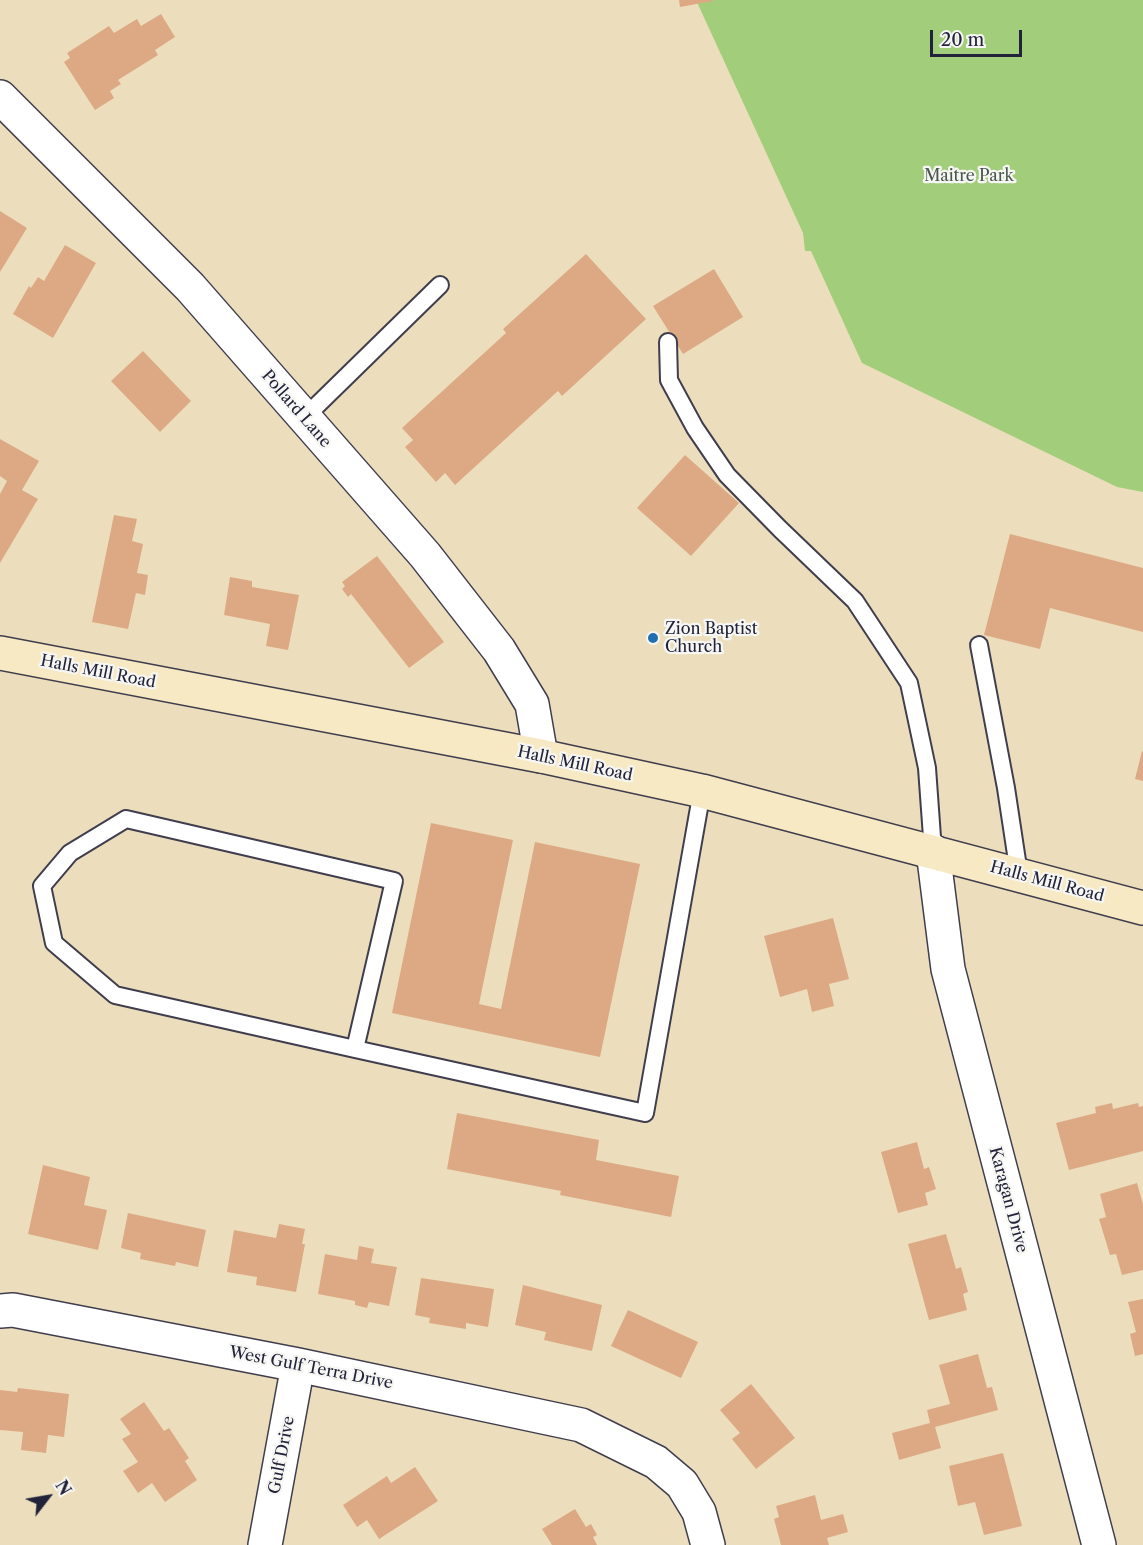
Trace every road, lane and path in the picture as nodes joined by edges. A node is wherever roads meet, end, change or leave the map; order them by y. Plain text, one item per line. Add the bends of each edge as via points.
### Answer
1 (0, 98) edge
2 (440, 285) dead end
3 (668, 342) dead end
4 (304, 418) junction
5 (979, 645) dead end
6 (1, 656) edge
7 (541, 756) junction
8 (702, 791) junction
9 (933, 851) junction
10 (1019, 874) junction
11 (1143, 908) edge
12 (355, 1049) junction
13 (0, 1311) edge
14 (298, 1365) junction
15 (265, 1545) edge
16 (708, 1545) edge
17 (1099, 1545) edge

1 - 4 street, Pollard Lane via 190,287
2 - 4 lane
3 - 9 lane via 669,380 727,475 855,601 909,683 927,768
4 - 7 street, Pollard Lane via 424,555 499,650 532,704
5 - 10 lane
6 - 7 street, Halls Mill Road
7 - 8 street, Halls Mill Road
8 - 9 street, Halls Mill Road
8 - 12 lane via 645,1113
9 - 10 street, Halls Mill Road
9 - 17 street, Karagan Drive via 948,969
10 - 11 street, Halls Mill Road
12 - 12 lane via 115,995 54,943 42,886 70,853 126,819 394,881
13 - 14 street, West Gulf Terra Drive via 13,1310
14 - 15 street, Gulf Drive
14 - 16 street, West Gulf Terra Drive via 581,1425 656,1462 682,1484 699,1512

